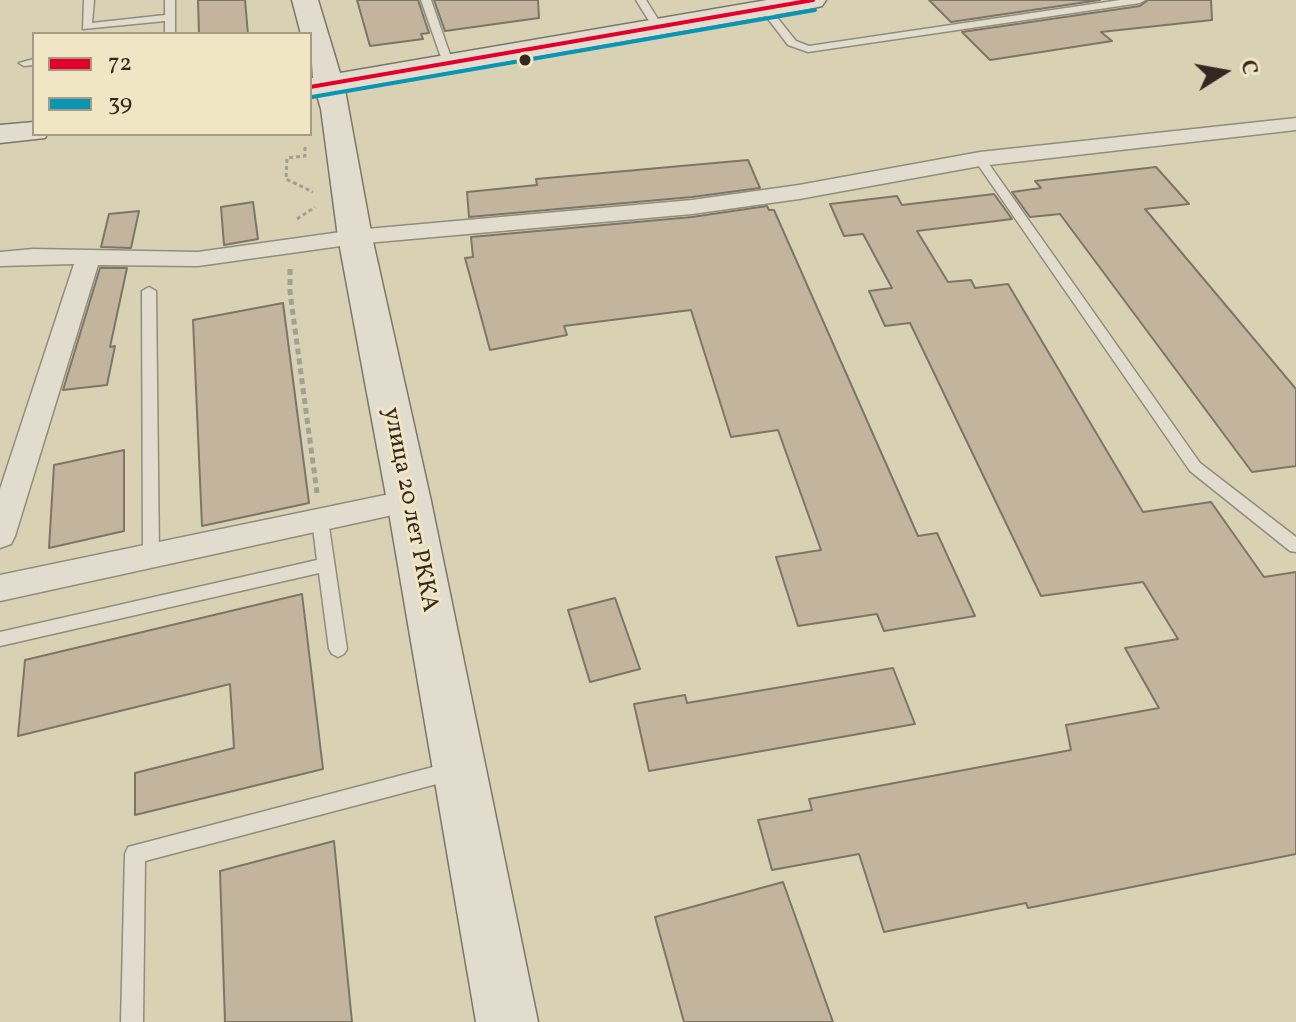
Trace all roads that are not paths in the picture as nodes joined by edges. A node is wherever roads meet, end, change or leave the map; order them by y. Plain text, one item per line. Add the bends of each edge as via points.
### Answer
1 (89, 0) edge
2 (170, 0) edge
3 (305, 0) edge
4 (426, 0) edge
5 (641, 0) edge
6 (813, 0) edge
7 (1140, 0) edge
8 (1104, 2) edge
9 (764, 7) junction
10 (170, 17) junction
11 (658, 27) junction
12 (170, 32) edge
13 (310, 32) edge
14 (312, 42) edge
15 (448, 63) junction
16 (319, 85) edge
17 (1296, 124) edge
18 (32, 131) edge
19 (0, 134) edge
20 (980, 159) junction
21 (355, 237) junction
22 (88, 257) junction
23 (0, 259) edge
24 (149, 291) dead end
25 (409, 501) junction
26 (320, 520) junction
27 (0, 536) edge
28 (1296, 546) edge
29 (151, 556) junction
30 (327, 564) junction
31 (0, 588) edge
32 (0, 639) edge
33 (338, 649) dead end
34 (458, 769) junction
35 (132, 1022) edge
36 (507, 1022) edge

1 - 10 lane via 87,27
2 - 10 lane
3 - 13 main road, улица 20 лет РККА
4 - 15 lane
5 - 11 lane
6 - 9 main road
7 - 8 lane
8 - 9 lane via 808,49 792,43
9 - 11 main road
10 - 12 lane
11 - 15 main road
14 - 16 main road, улица 20 лет РККА
15 - 16 main road
16 - 21 main road, улица 20 лет РККА via 336,109
17 - 20 street
18 - 19 main road
20 - 21 street via 692,207
20 - 28 lane via 1195,467
21 - 22 street via 198,259
21 - 25 main road, улица 20 лет РККА
22 - 23 street
22 - 27 street
24 - 29 lane
25 - 26 street
25 - 34 main road, улица 20 лет РККА
26 - 29 street
26 - 30 lane
29 - 31 street
30 - 32 lane
30 - 33 lane
34 - 35 lane via 135,854
34 - 36 main road, улица 20 лет РККА

